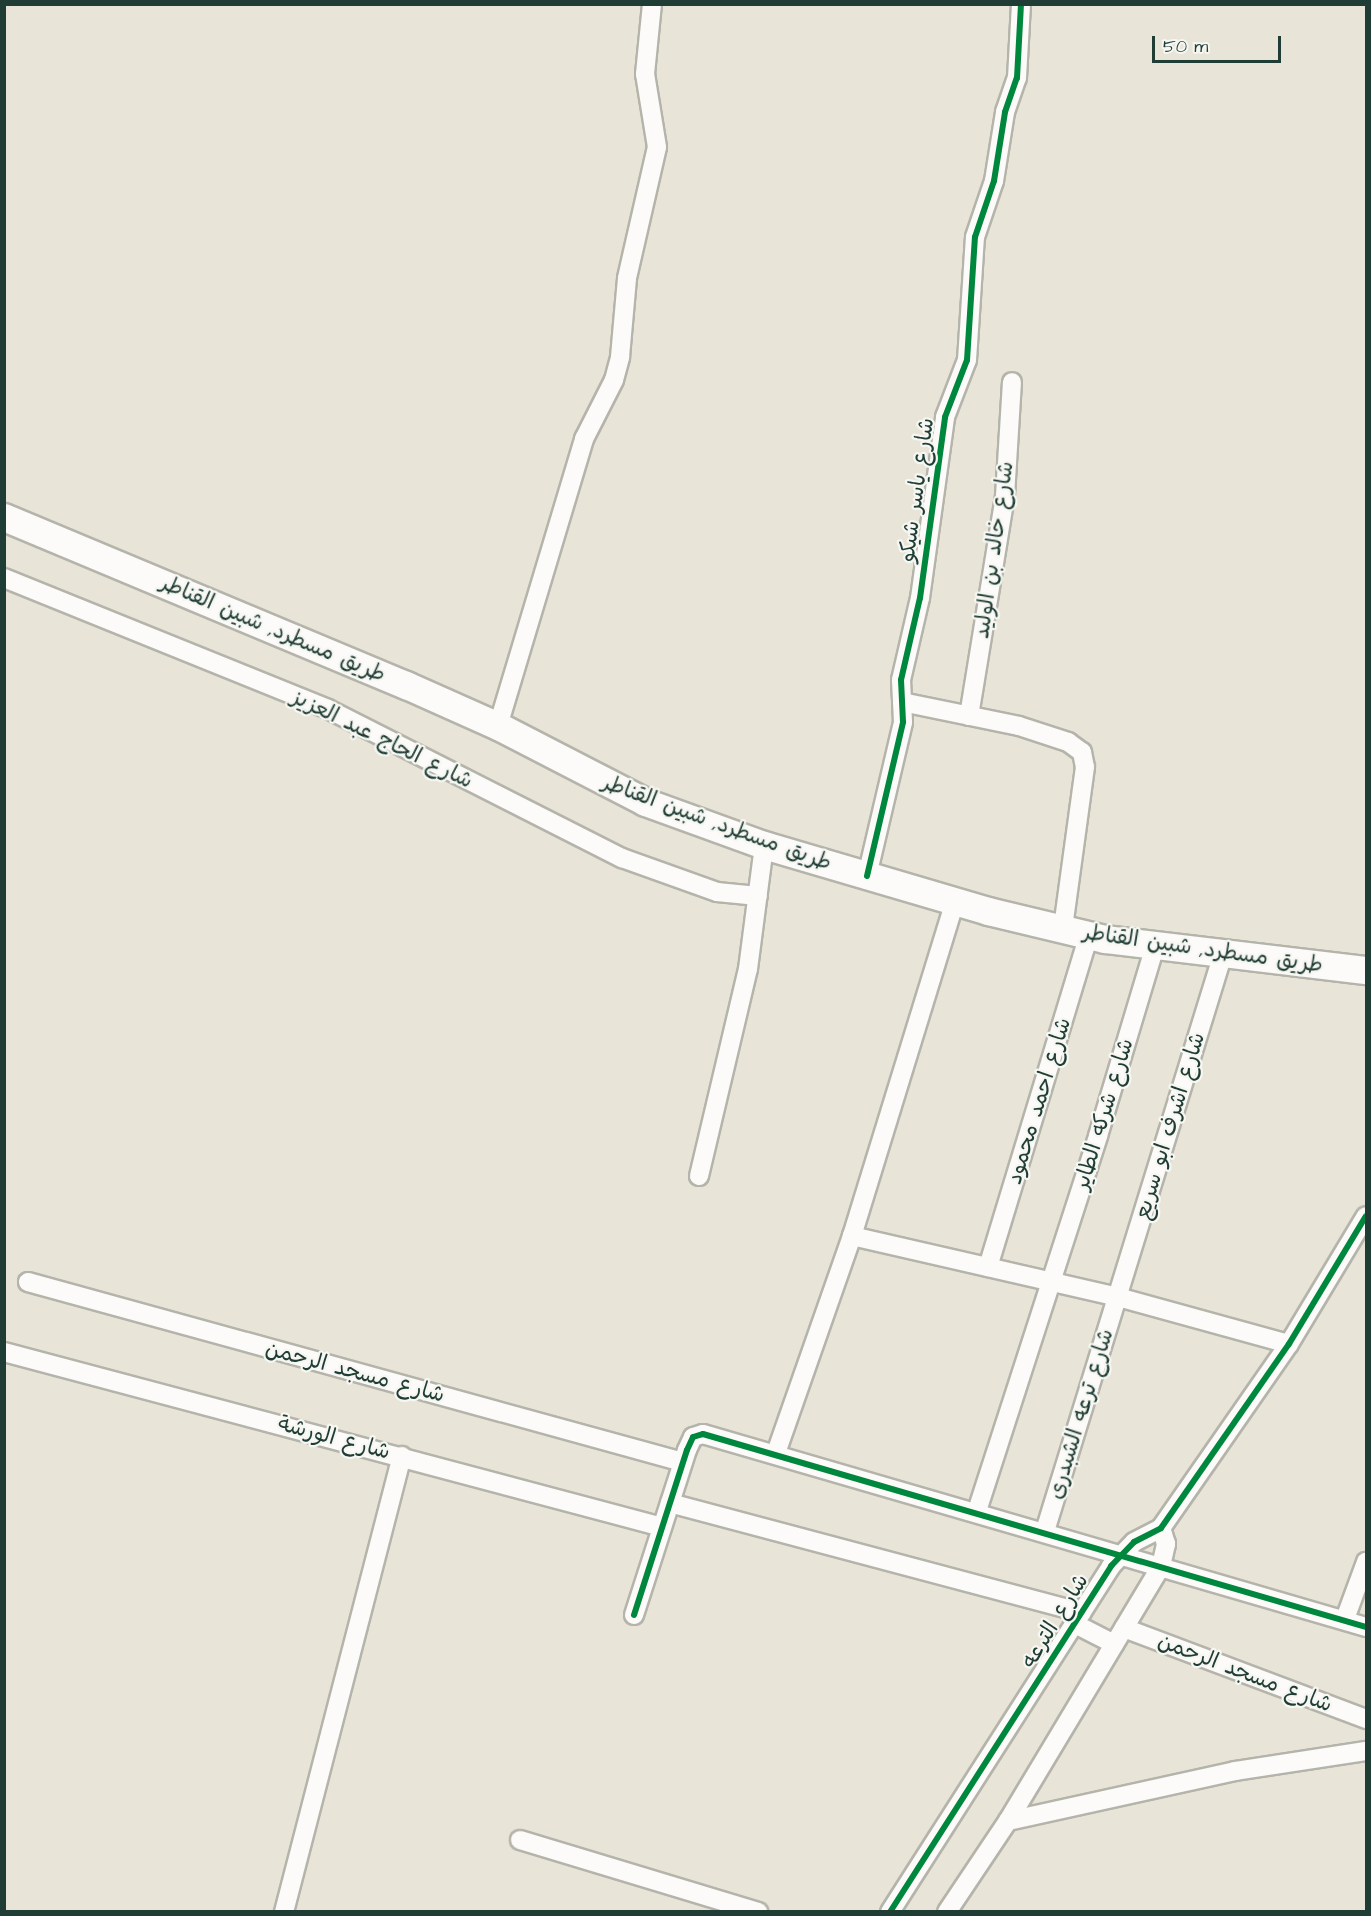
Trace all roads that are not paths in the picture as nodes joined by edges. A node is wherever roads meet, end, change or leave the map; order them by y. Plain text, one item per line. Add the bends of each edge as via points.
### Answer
1 (652, 4) edge
2 (1021, 4) edge
3 (1012, 382) dead end
4 (4, 517) edge
5 (4, 578) edge
6 (902, 702) junction
7 (969, 716) junction
8 (498, 726) junction
9 (764, 851) junction
10 (867, 876) junction
11 (759, 890) junction
12 (955, 901) junction
13 (1063, 928) junction
14 (1089, 935) junction
15 (1155, 946) junction
16 (1223, 954) junction
17 (1366, 970) edge
18 (699, 1176) dead end
19 (1366, 1216) edge
20 (852, 1236) junction
21 (988, 1267) junction
22 (27, 1282) dead end
23 (1051, 1282) junction
24 (1118, 1297) junction
25 (1289, 1344) junction
26 (4, 1352) edge
27 (776, 1453) junction
28 (402, 1456) junction
29 (683, 1462) junction
30 (670, 1503) junction
31 (977, 1511) junction
32 (662, 1527) junction
33 (1161, 1528) junction
34 (1045, 1531) junction
35 (1124, 1554) junction
36 (1366, 1562) edge
37 (1161, 1566) junction
38 (634, 1615) dead end
39 (1078, 1619) junction
40 (1345, 1619) junction
41 (1366, 1627) edge
42 (1124, 1628) junction
43 (1114, 1644) junction
44 (1366, 1719) edge
45 (1365, 1752) edge
46 (1008, 1821) junction
47 (520, 1840) dead end
48 (284, 1911) edge
49 (758, 1911) edge
50 (890, 1911) edge
51 (947, 1911) edge

1 - 8 street via 645,74 657,147 627,278 620,357 614,380 584,439
2 - 6 street, شارع ياسر شيكو via 1018,72 1005,112 994,181 975,237 967,360 945,417 920,598 901,680
3 - 7 street, شارع خالد بن الوليد via 997,555
4 - 8 main road, طريق مسطرد, شبين القناطر
5 - 11 street, شارع الحاج عبد العزيز via 328,709 622,858 717,892
6 - 7 street
6 - 10 street, شارع ياسر شيكو via 903,722
7 - 13 street via 1019,726 1068,742 1082,752 1085,767
8 - 9 main road, طريق مسطرد, شبين القناطر via 645,802
9 - 10 main road, طريق مسطرد, شبين القناطر
9 - 11 street
10 - 12 main road, طريق مسطرد, شبين القناطر
11 - 18 street via 748,969
12 - 13 main road, طريق مسطرد, شبين القناطر
12 - 20 street
13 - 14 main road, طريق مسطرد, شبين القناطر
14 - 15 main road, طريق مسطرد, شبين القناطر
14 - 21 street, شارع احمد محمود
15 - 16 main road, طريق مسطرد, شبين القناطر
15 - 23 street, شارع شركه الطاير
16 - 17 main road, طريق مسطرد, شبين القناطر
16 - 24 street, شارع اشرف ابو سريع
19 - 25 street, شارع الترعه
20 - 21 street
20 - 27 street
21 - 23 street
22 - 29 street, شارع مسجد الرحمن
23 - 24 street
23 - 31 street, شارع شركه الطاير
24 - 25 street
24 - 34 street, شارع ترعه الشبدرى
25 - 33 street, شارع الترعه
26 - 28 street, شارع الورشة
27 - 29 street via 703,1434 693,1437
27 - 31 street
28 - 32 street, شارع الورشة
28 - 48 street
29 - 30 street
30 - 32 street
30 - 39 street
31 - 34 street
32 - 38 street
33 - 35 street, شارع الترعه via 1134,1542
33 - 37 street via 1166,1544
34 - 35 street
35 - 37 street
35 - 39 street, شارع الترعه
36 - 40 street
37 - 40 street
37 - 42 street
39 - 43 street
39 - 50 street, شارع الترعه
40 - 41 street
42 - 43 street
42 - 44 street, شارع مسجد الرحمن
43 - 46 street
45 - 46 street via 1235,1771
46 - 51 street
47 - 49 street

